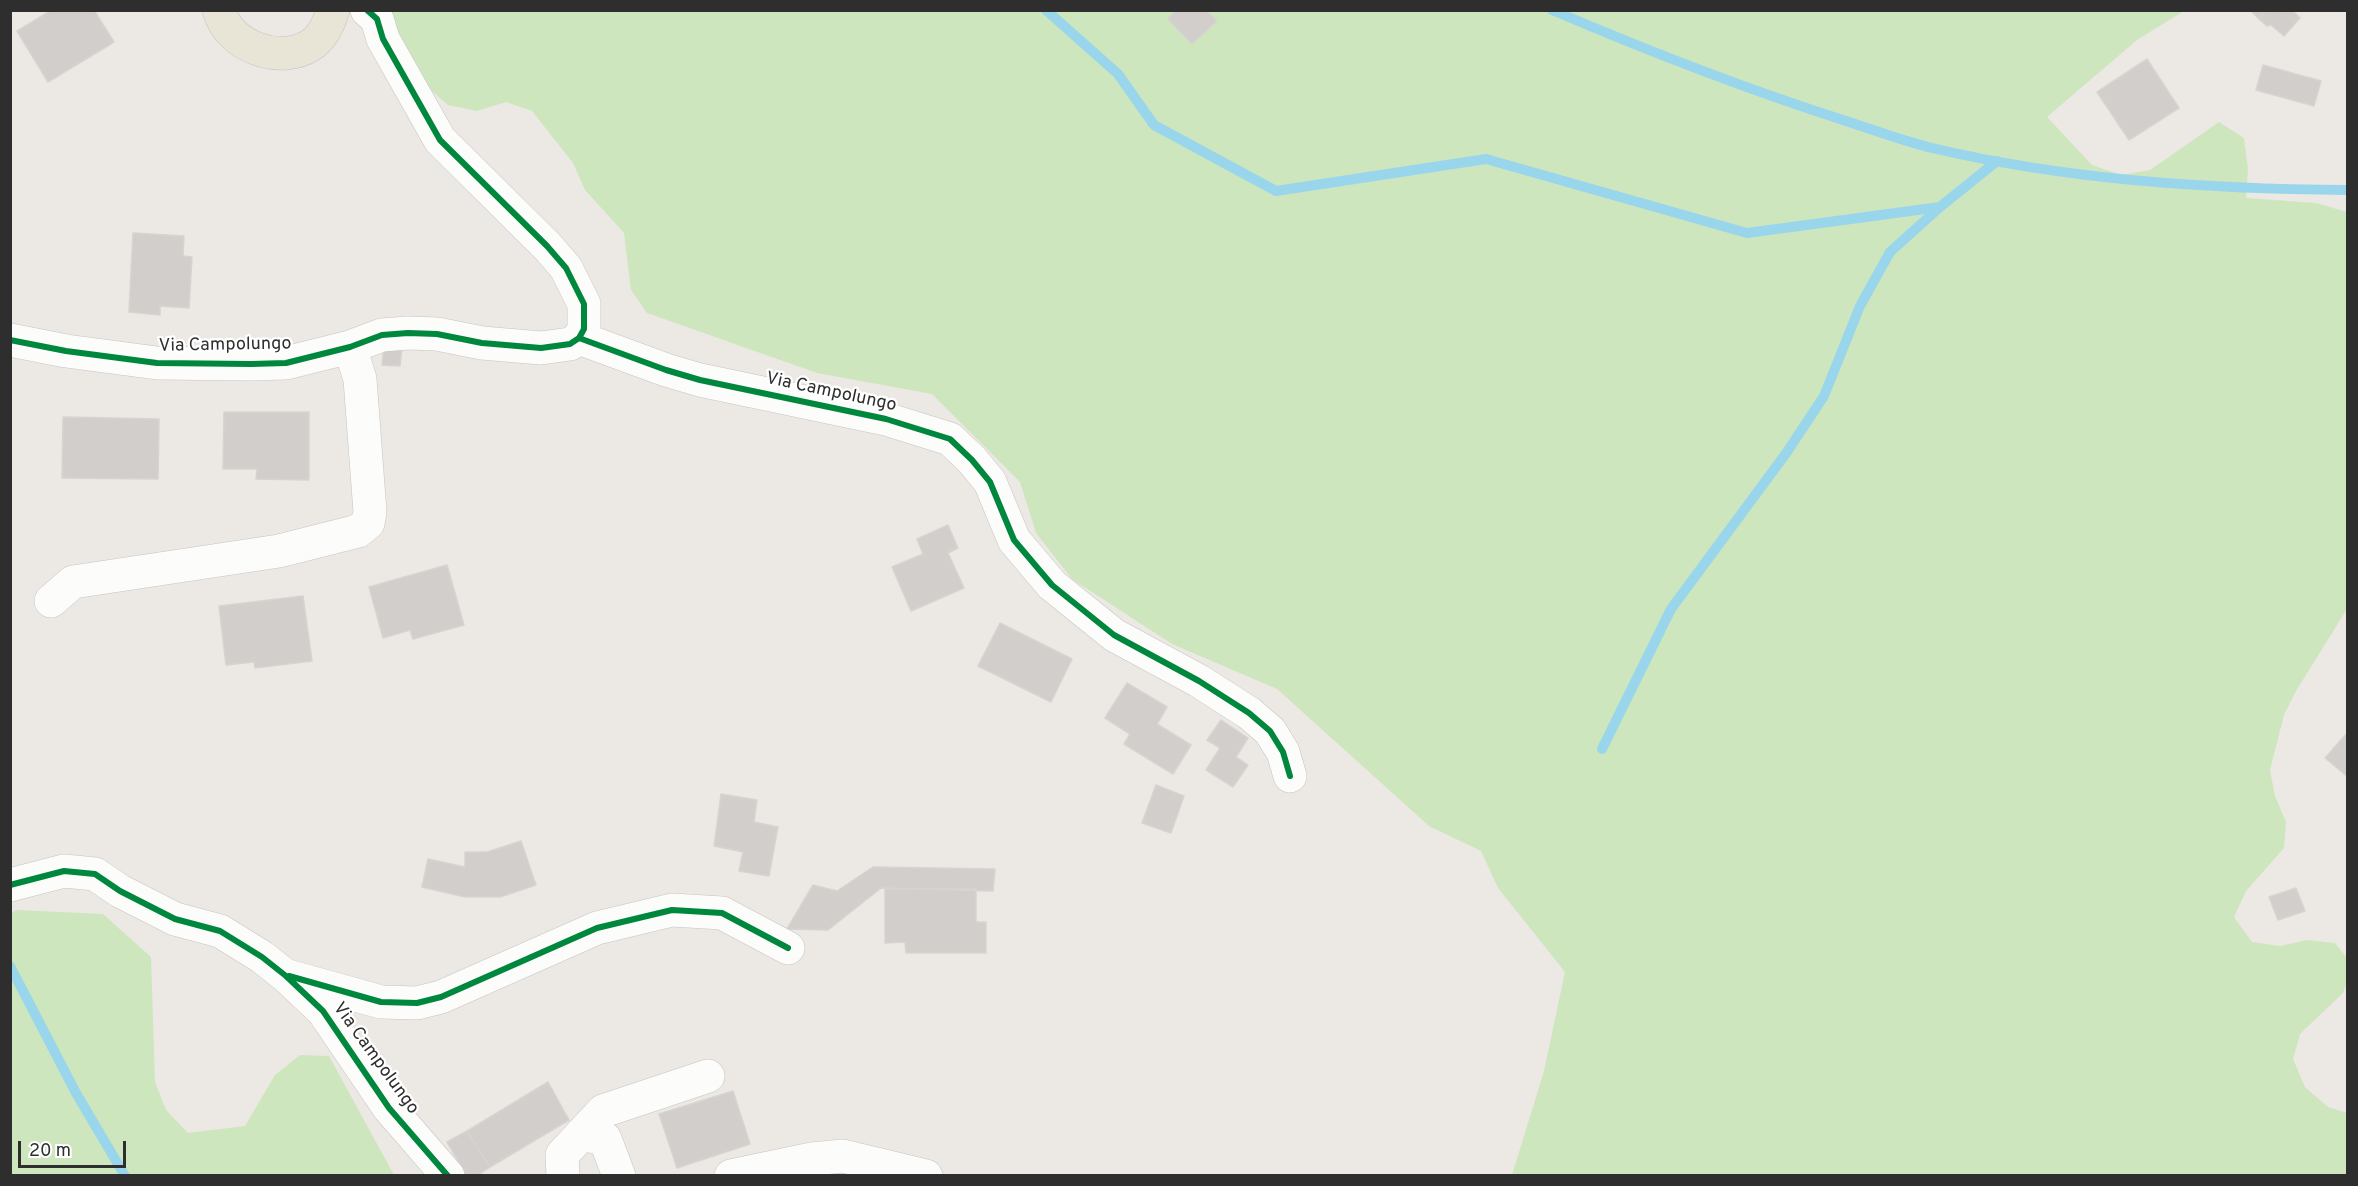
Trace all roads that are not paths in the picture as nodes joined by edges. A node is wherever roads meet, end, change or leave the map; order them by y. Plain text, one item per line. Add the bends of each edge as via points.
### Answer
1 (219, 10) edge
2 (333, 10) edge
3 (367, 10) edge
4 (579, 338) junction
5 (10, 340) edge
6 (350, 347) junction
7 (51, 601) dead end
8 (1290, 776) dead end
9 (10, 885) edge
10 (788, 948) dead end
11 (286, 976) junction
12 (708, 1076) dead end
13 (580, 1134) junction
14 (448, 1176) edge
15 (563, 1176) edge
16 (619, 1176) edge
17 (731, 1176) edge
18 (926, 1176) edge

1 - 2 main road via 242,42 279,53 300,51 314,44
3 - 4 street via 377,19 382,39 440,140 566,268 584,304 584,329
4 - 6 street, Via Campolungo via 570,344 541,348 408,333 382,335
4 - 8 street, Via Campolungo via 700,380 886,419 950,439 990,482 1014,540 1052,585 1114,635 1249,713 1270,731 1283,752
5 - 6 street, Via Campolungo via 157,363 286,363
6 - 7 street via 360,379 368,523 358,531 279,551 73,582
9 - 11 street, Via Campolungo via 64,871 95,874 175,919 220,932
10 - 11 street via 722,913 672,910 597,928 441,997 417,1003 381,1002
11 - 14 street, Via Campolungo via 322,1011 389,1108
12 - 13 street via 603,1111
13 - 15 street via 562,1155
13 - 16 street via 604,1139
17 - 18 street via 843,1156

